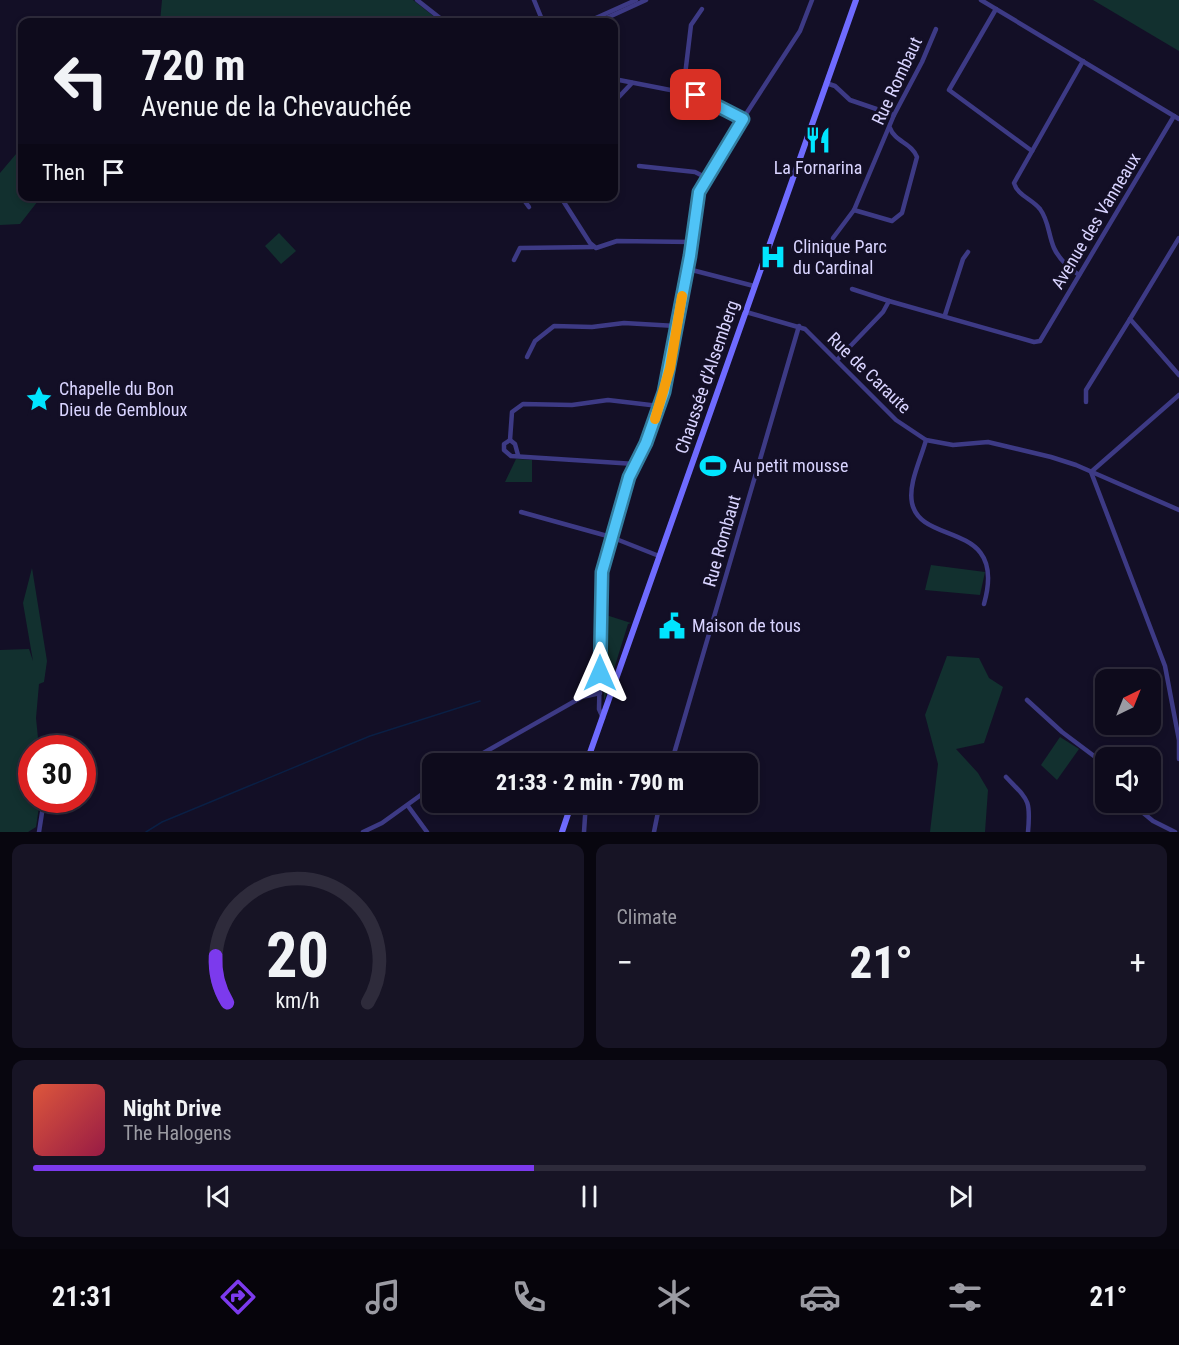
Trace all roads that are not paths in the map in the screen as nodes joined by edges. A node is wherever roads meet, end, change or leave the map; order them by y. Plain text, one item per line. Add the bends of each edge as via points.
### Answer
1 (417, 0) edge
2 (534, 0) edge
3 (636, 0) edge
4 (646, 0) edge
5 (812, 0) edge
6 (856, 0) edge
7 (981, 0) edge
8 (702, 9) dead end
9 (996, 9) junction
10 (439, 18) edge
11 (541, 18) edge
12 (597, 18) edge
13 (606, 18) edge
14 (936, 29) dead end
15 (1083, 62) junction
16 (618, 80) edge
17 (632, 83) junction
18 (826, 83) junction
19 (683, 92) junction
20 (618, 98) edge
21 (894, 115) junction
22 (1177, 117) edge
23 (743, 119) junction
24 (890, 128) junction
25 (1032, 151) junction
26 (639, 166) dead end
27 (705, 177) junction
28 (526, 201) edge
29 (563, 201) edge
30 (530, 207) dead end
31 (854, 210) junction
32 (833, 238) dead end
33 (1179, 238) edge
34 (692, 242) junction
35 (592, 245) junction
36 (968, 252) dead end
37 (514, 260) dead end
38 (688, 269) junction
39 (1079, 275) junction
40 (754, 286) junction
41 (852, 289) dead end
42 (889, 301) junction
43 (746, 312) junction
44 (945, 315) junction
45 (1130, 319) junction
46 (676, 326) junction
47 (799, 326) junction
48 (527, 357) dead end
49 (837, 360) junction
50 (1179, 375) edge
51 (1179, 395) edge
52 (1086, 402) dead end
53 (659, 406) junction
54 (510, 440) junction
55 (926, 440) junction
56 (518, 455) junction
57 (635, 465) junction
58 (1091, 471) junction
59 (1179, 510) edge
60 (521, 512) dead end
61 (611, 537) junction
62 (659, 556) junction
63 (984, 604) dead end
64 (600, 693) junction
65 (1027, 700) dead end
66 (603, 718) junction
67 (484, 753) edge
68 (590, 753) edge
69 (674, 753) edge
70 (1095, 757) edge
71 (1179, 759) edge
72 (1006, 777) dead end
73 (422, 795) edge
74 (408, 806) junction
75 (42, 813) edge
76 (568, 813) edge
77 (585, 813) edge
78 (658, 813) edge
79 (1143, 813) edge
80 (1177, 831) edge
81 (39, 832) edge
82 (363, 832) edge
83 (427, 832) edge
84 (562, 832) edge
85 (584, 832) edge
86 (654, 832) edge
87 (1028, 832) edge

1 - 10 street
2 - 11 street
3 - 12 street
4 - 13 street
5 - 23 street via 800,31
6 - 18 main road, Chaussée d'Alsemberg
7 - 9 street
8 - 19 street via 691,25
9 - 15 street
9 - 25 street via 949,90
14 - 21 street, Rue Rombaut
15 - 22 street
15 - 25 street
16 - 17 street
17 - 19 street
17 - 20 street
18 - 21 street via 850,100
18 - 40 main road, Chaussée d'Alsemberg
19 - 23 street
21 - 24 street, Rue Rombaut
22 - 39 street, Avenue des Vanneaux
23 - 27 street
24 - 31 street, Rue Rombaut
24 - 31 street via 917,157 902,213 892,221
25 - 39 street via 1014,186 1040,210 1054,248
26 - 27 street via 695,172
27 - 34 street
28 - 30 street
29 - 35 street
31 - 32 street, Rue Rombaut
33 - 45 street
34 - 35 street via 617,241 602,248
34 - 38 street
35 - 37 street via 520,248
36 - 44 street
38 - 40 street
38 - 46 street
39 - 44 street, Avenue des Vanneaux via 1040,341
40 - 43 main road, Chaussée d'Alsemberg
41 - 42 street
42 - 44 street
42 - 49 street
43 - 47 street, Rue de Caraute
43 - 62 main road, Chaussée d'Alsemberg
45 - 50 street
45 - 52 street via 1086,390
46 - 48 street via 554,326 535,341
46 - 53 street
47 - 49 street, Rue de Caraute
47 - 69 street, Rue Rombaut
49 - 55 street, Rue de Caraute via 896,420
51 - 58 street
53 - 54 street via 608,400 572,405 523,404 512,412
53 - 57 street
54 - 56 street
54 - 56 street via 504,444 504,450 511,456
55 - 58 street, Rue de Caraute via 953,445 999,444
55 - 63 street via 912,488 912,507 923,520 973,546 985,558 988,577
56 - 57 street
57 - 61 street
58 - 59 street, Rue de Caraute
58 - 71 street via 1165,666
60 - 61 street
61 - 62 street
61 - 64 street via 601,587
62 - 66 main road, Chaussée d'Alsemberg
64 - 66 street
64 - 67 street via 582,698
65 - 70 street
66 - 68 main road, Chaussée d'Alsemberg
72 - 87 street via 1028,800
73 - 74 street
74 - 82 street
74 - 83 street
75 - 81 street
76 - 84 main road
77 - 85 street
78 - 86 street
79 - 80 street

